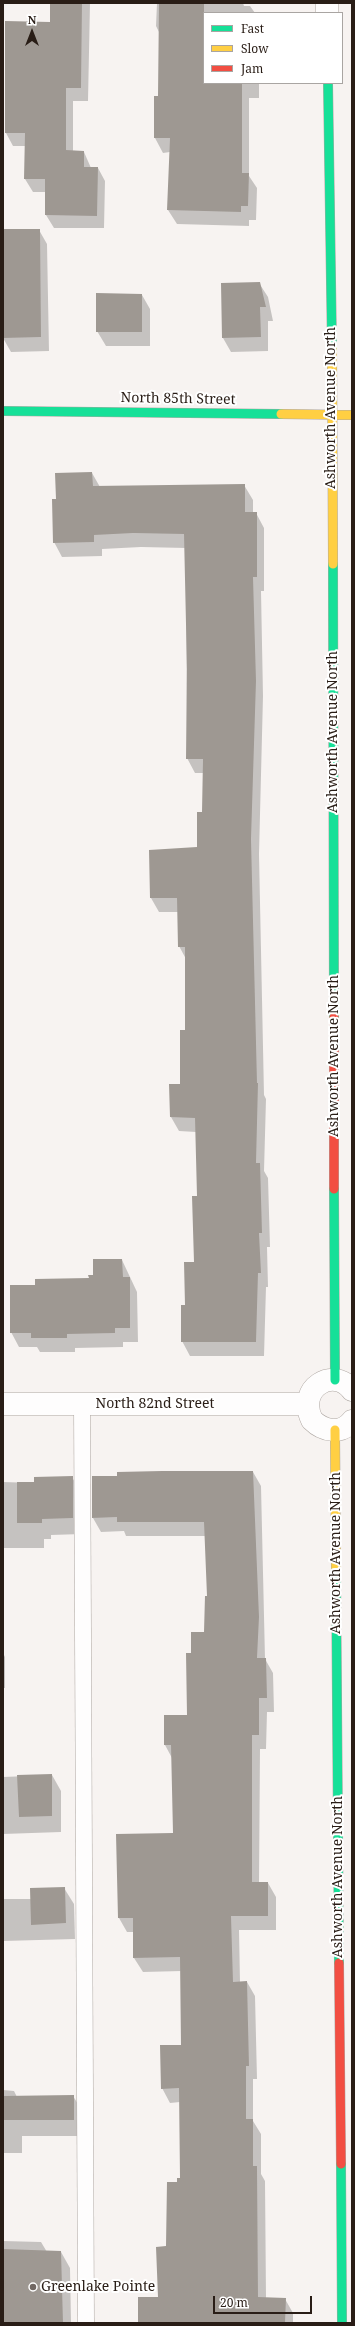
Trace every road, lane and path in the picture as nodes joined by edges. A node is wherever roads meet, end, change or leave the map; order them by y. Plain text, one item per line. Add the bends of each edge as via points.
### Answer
1 (328, 84) edge
2 (3, 411) edge
3 (332, 415) junction
4 (352, 415) edge
5 (344, 1385) edge
6 (3, 1404) edge
7 (82, 1404) junction
8 (307, 1404) junction
9 (344, 1425) edge
10 (86, 2323) edge
11 (342, 2323) edge

1 - 3 street, Ashworth Avenue North
2 - 3 street, North 85th Street
3 - 4 street, North 85th Street
3 - 5 street, Ashworth Avenue North
5 - 8 street via 320,1383 313,1388
6 - 7 street, North 82nd Street
7 - 8 street, North 82nd Street
7 - 10 lane
8 - 9 street via 312,1420 318,1426
9 - 11 street, Ashworth Avenue North

